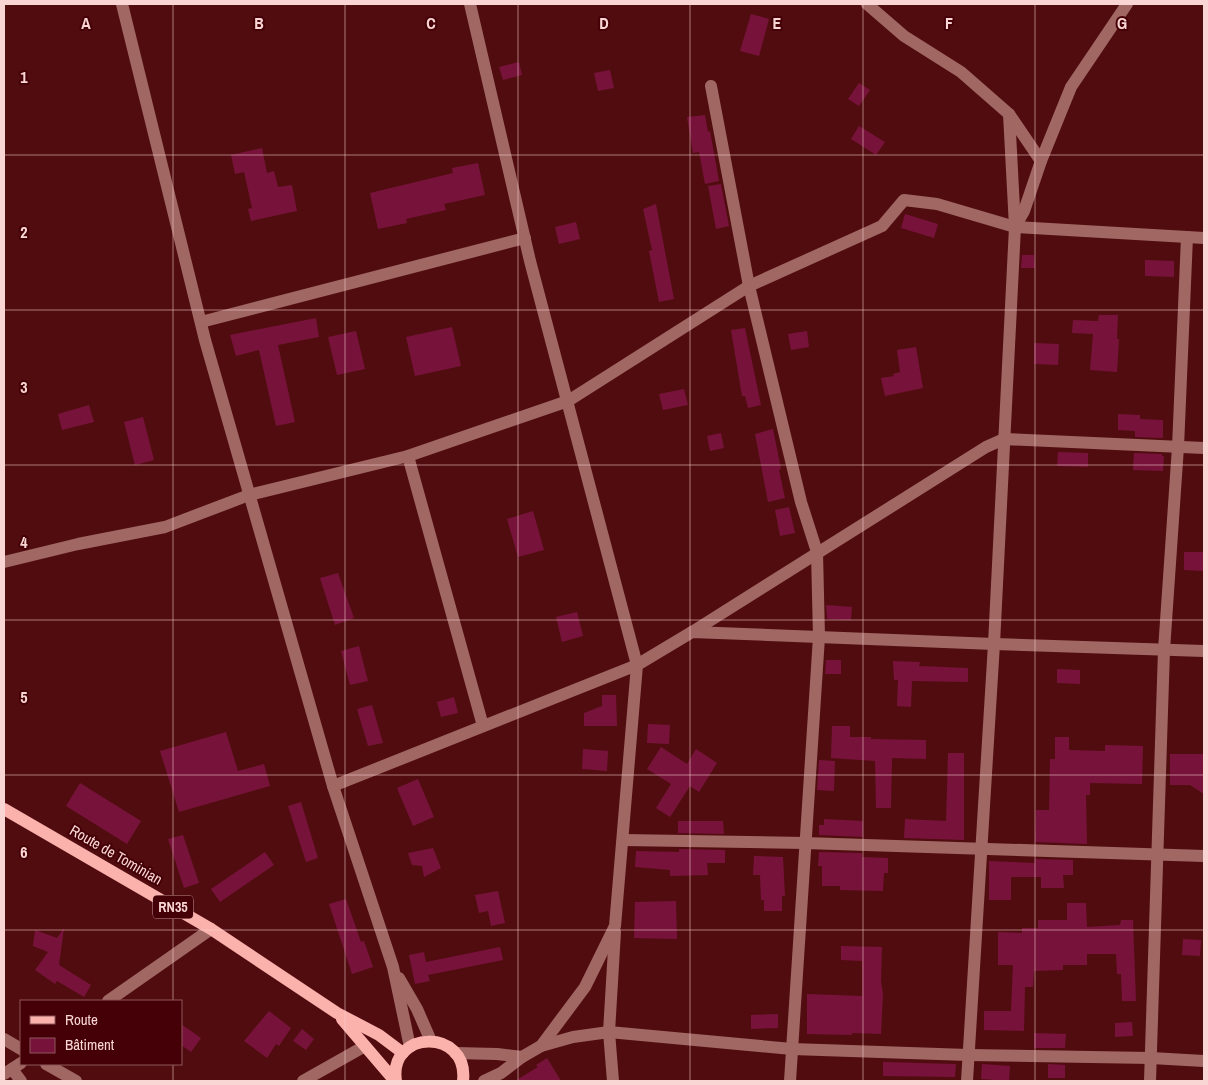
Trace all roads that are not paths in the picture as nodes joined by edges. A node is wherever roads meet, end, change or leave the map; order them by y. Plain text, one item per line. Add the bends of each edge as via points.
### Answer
1 (122, 4) edge
2 (470, 4) edge
3 (867, 4) edge
4 (1126, 4) edge
5 (711, 86) dead end
6 (1009, 114) junction
7 (1041, 160) junction
8 (1015, 227) junction
9 (1186, 237) junction
10 (525, 238) junction
11 (1204, 238) edge
12 (750, 286) junction
13 (201, 322) junction
14 (568, 401) junction
15 (1004, 438) junction
16 (1178, 447) junction
17 (1204, 448) edge
18 (408, 456) junction
19 (249, 495) junction
20 (817, 552) junction
21 (4, 562) edge
22 (692, 632) junction
23 (819, 637) junction
24 (994, 644) junction
25 (1164, 650) junction
26 (1204, 651) edge
27 (637, 666) junction
28 (483, 726) junction
29 (333, 786) junction
30 (4, 809) edge
31 (623, 840) junction
32 (805, 844) junction
33 (981, 850) junction
34 (1158, 854) junction
35 (1204, 856) edge
36 (615, 926) junction
37 (211, 929) junction
38 (393, 967) junction
39 (109, 1000) edge
40 (337, 1013) junction
41 (609, 1032) junction
42 (4, 1039) edge
43 (431, 1041) junction
44 (365, 1046) junction
45 (541, 1046) junction
46 (20, 1048) edge
47 (792, 1049) junction
48 (406, 1050) junction
49 (455, 1053) junction
50 (968, 1055) junction
51 (522, 1057) junction
52 (1151, 1058) junction
53 (1204, 1061) edge
54 (48, 1065) edge
55 (12, 1069) edge
56 (20, 1081) edge
57 (76, 1081) edge
58 (303, 1081) edge
59 (396, 1081) edge
60 (463, 1081) edge
61 (484, 1081) edge
62 (613, 1081) edge
63 (790, 1081) edge
64 (967, 1081) edge
65 (1150, 1081) edge

1 - 13 street
2 - 10 street
3 - 6 street via 904,36 961,72
4 - 7 street via 1071,87
5 - 12 street
6 - 7 street
6 - 8 street
7 - 8 street via 1024,211
8 - 9 street
8 - 12 street via 937,204 904,200 882,226
8 - 15 street
9 - 11 street
9 - 16 street
10 - 13 street
10 - 14 street
12 - 14 street
12 - 20 street via 801,502
13 - 19 street
14 - 18 street
14 - 27 street
15 - 16 street
15 - 20 street
15 - 24 street
16 - 17 street
16 - 25 street
18 - 19 street
18 - 28 street
19 - 21 street via 166,528
19 - 29 street
20 - 22 street
20 - 23 street
22 - 23 street
22 - 27 street
23 - 24 street
23 - 32 street
24 - 25 street
24 - 33 street
25 - 26 street
25 - 34 street
27 - 28 street
27 - 31 street
28 - 29 street
29 - 38 street
30 - 37 main road, Route de Tominian / RN35
31 - 32 street
31 - 36 street
32 - 33 street
32 - 47 street
33 - 34 street
33 - 50 street
34 - 35 street
34 - 52 street
36 - 41 street
36 - 45 street via 585,987
37 - 39 street
37 - 40 main road, Route de Tominian / RN35
38 - 43 street via 418,1009
38 - 48 street
40 - 44 main road, RN35
40 - 48 main road, RN35
41 - 45 street
41 - 47 street
41 - 62 street
42 - 46 street
43 - 48 main road
43 - 49 main road via 448,1046
44 - 58 street
44 - 59 main road, RN35
45 - 51 street
47 - 50 street
47 - 63 street
48 - 59 main road, RN35 via 396,1068
49 - 51 street
49 - 60 main road via 462,1066
50 - 52 street
50 - 64 street
51 - 61 street via 501,1074
52 - 53 street
52 - 65 street
54 - 57 street
55 - 56 street

